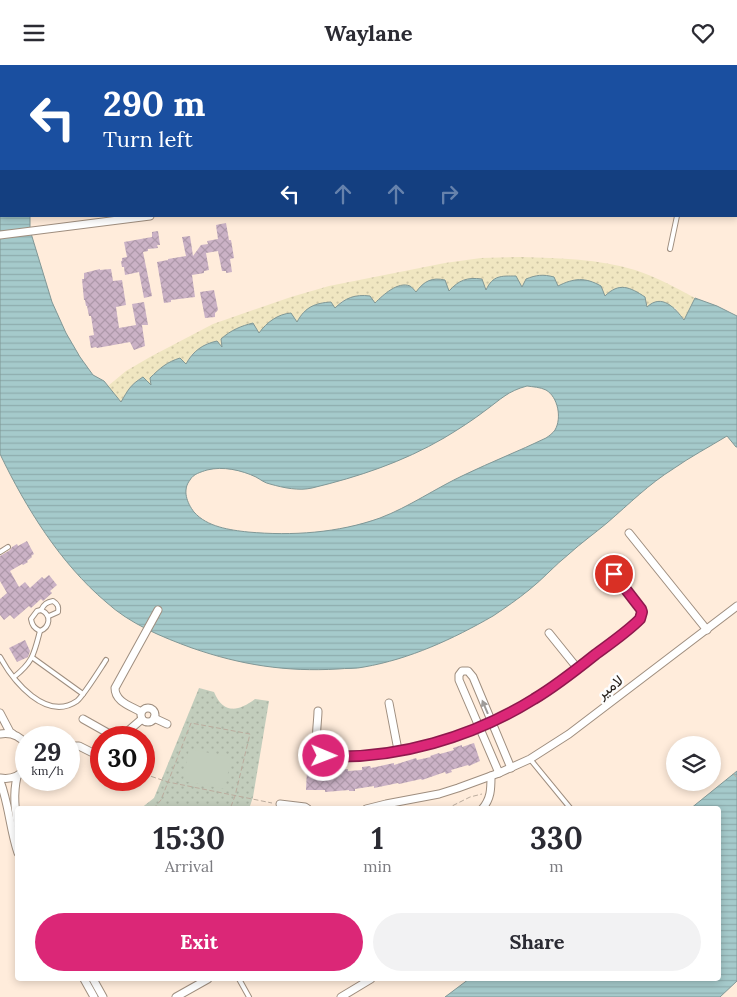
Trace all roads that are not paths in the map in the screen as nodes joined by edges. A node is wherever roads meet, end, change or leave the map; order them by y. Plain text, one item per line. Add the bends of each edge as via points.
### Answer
1 (142, 217) edge
2 (677, 217) edge
3 (0, 235) edge
4 (670, 249) dead end
5 (629, 533) dead end
6 (8, 547) dead end
7 (0, 552) edge
8 (614, 574) dead end
9 (737, 606) edge
10 (41, 610) junction
11 (158, 610) dead end
12 (48, 616) junction
13 (707, 630) junction
14 (40, 631) junction
15 (549, 633) dead end
16 (0, 657) edge
17 (33, 658) junction
18 (106, 660) dead end
19 (2, 664) edge
20 (578, 669) junction
21 (14, 677) junction
22 (83, 694) junction
23 (389, 703) dead end
24 (318, 711) dead end
25 (0, 713) edge
26 (141, 715) junction
27 (154, 718) junction
28 (83, 719) dead end
29 (492, 722) junction
30 (167, 724) dead end
31 (95, 726) edge
32 (131, 726) edge
33 (479, 727) junction
34 (0, 734) edge
35 (13, 734) joint
36 (398, 750) junction
37 (530, 759) junction
38 (511, 768) junction
39 (499, 773) junction
40 (491, 776) junction
41 (15, 777) edge
42 (0, 780) edge
43 (15, 790) edge
44 (280, 804) road end
45 (297, 806) edge
46 (381, 806) edge
47 (484, 806) edge
48 (569, 806) edge
49 (15, 809) edge
50 (15, 836) edge
51 (85, 981) edge
52 (94, 981) edge
53 (204, 981) edge
54 (240, 981) edge
55 (354, 981) edge
56 (368, 981) edge
57 (358, 987) junction
58 (94, 997) edge
59 (103, 997) edge
60 (176, 997) edge
61 (249, 997) edge
62 (341, 997) edge

1 - 3 street
2 - 4 lane
5 - 13 street
6 - 7 lane
8 - 20 street via 641,609 642,615
9 - 13 street, لامير
10 - 12 lane
10 - 12 lane via 48,602 56,603 58,612
10 - 14 lane via 31,619 34,628
11 - 26 street via 115,688 118,699
12 - 14 lane via 49,622
13 - 37 street, لامير via 569,734
14 - 17 lane
15 - 20 street
16 - 19 lane
17 - 21 lane
17 - 22 lane
18 - 22 lane
19 - 21 lane
20 - 29 street via 534,700
21 - 22 lane via 20,686 49,706 60,708 69,705
23 - 36 street
24 - 36 street via 317,749 321,756 362,756
25 - 35 street
26 - 27 street via 146,722
26 - 27 street via 145,708 151,708
26 - 32 street
27 - 30 street
28 - 31 street
29 - 33 street
29 -> 33 street via 471,674 462,671 458,675 459,680
29 - 38 street
33 - 36 street via 437,742
33 - 39 street
34 - 35 street
37 - 38 street, لامير
37 - 48 lane
38 - 39 street, لامير
39 - 40 street, لامير
40 - 46 street, لامير via 439,794
40 - 47 street via 490,798
41 - 42 street
42 - 50 street
43 - 49 street
44 - 45 street
51 - 58 street
52 - 59 street
53 - 60 street
54 - 61 lane
55 - 57 street
56 - 57 street
57 - 62 street

